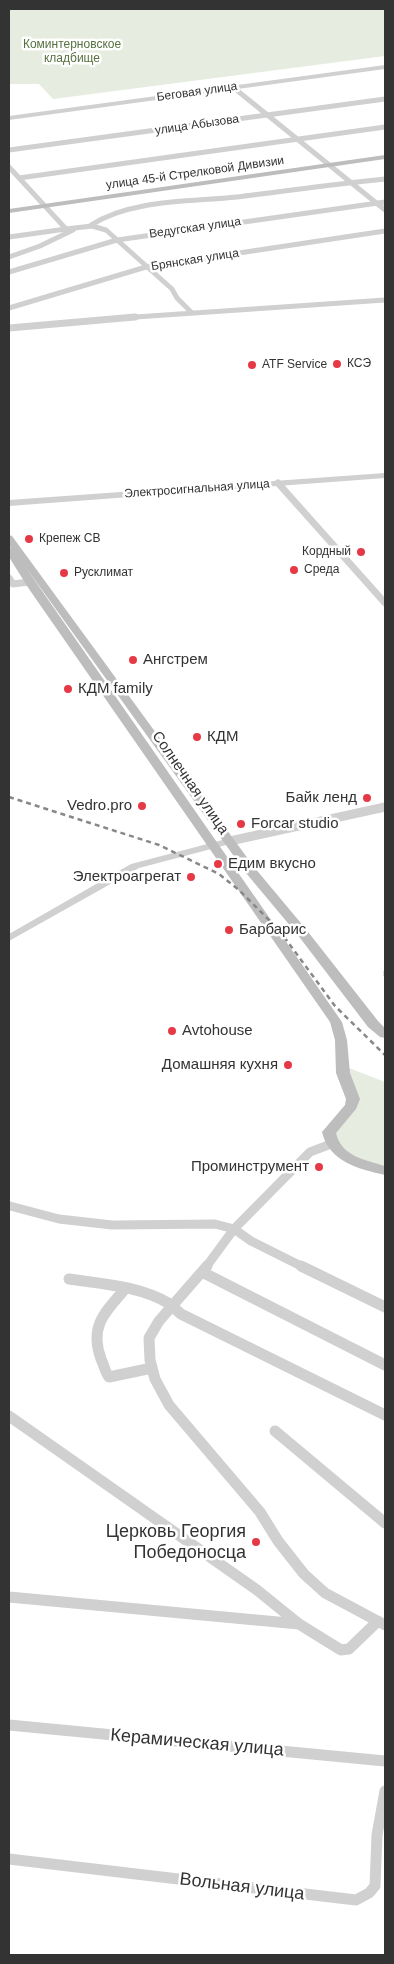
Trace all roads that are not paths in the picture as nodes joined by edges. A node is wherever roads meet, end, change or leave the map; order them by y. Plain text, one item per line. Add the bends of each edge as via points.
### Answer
1 (385, 68) edge
2 (234, 88) junction
3 (385, 99) edge
4 (267, 115) junction
5 (9, 118) edge
6 (385, 127) edge
7 (296, 140) junction
8 (9, 150) edge
9 (385, 157) edge
10 (329, 165) junction
11 (9, 167) edge
12 (19, 178) junction
13 (385, 179) edge
14 (352, 183) junction
15 (375, 202) junction
16 (385, 202) edge
17 (45, 206) junction
18 (385, 210) edge
19 (9, 211) edge
20 (91, 225) junction
21 (66, 229) junction
22 (75, 229) junction
23 (385, 231) edge
24 (9, 238) edge
25 (117, 240) junction
26 (9, 257) edge
27 (146, 267) junction
28 (9, 272) edge
29 (385, 300) edge
30 (374, 301) joint
31 (9, 308) edge
32 (192, 313) junction
33 (9, 328) edge
34 (385, 475) edge
35 (278, 483) junction
36 (9, 504) edge
37 (9, 538) edge
38 (9, 550) edge
39 (9, 578) edge
40 (29, 582) junction
41 (385, 602) edge
42 (385, 807) edge
43 (230, 841) junction
44 (213, 844) junction
45 (279, 904) junction
46 (256, 908) junction
47 (9, 938) edge
48 (385, 1034) edge
49 (331, 1144) junction
50 (385, 1171) edge
51 (9, 1204) edge
52 (9, 1217) edge
53 (234, 1229) junction
54 (202, 1272) junction
55 (69, 1280) dead end
56 (126, 1288) junction
57 (172, 1305) junction
58 (385, 1307) edge
59 (385, 1365) edge
60 (152, 1368) junction
61 (385, 1415) edge
62 (9, 1416) edge
63 (275, 1431) dead end
64 (385, 1523) edge
65 (9, 1597) edge
66 (381, 1623) edge
67 (299, 1624) junction
68 (9, 1725) edge
69 (385, 1761) edge
70 (385, 1791) edge
71 (9, 1860) edge

1 - 2 street, Беговая улица
2 - 4 street
2 - 5 street, Беговая улица
3 - 4 street, улица Абызова
4 - 7 street
4 - 8 street, улица Абызова
6 - 7 street
7 - 10 street
7 - 12 street
9 - 10 main road, улица 45-й Стрелковой Дивизии
10 - 14 street
10 - 17 main road, улица 45-й Стрелковой Дивизии
11 - 12 street
12 - 17 street
13 - 14 street
14 - 15 street
14 - 20 street via 147,208 97,220
15 - 16 street, Ведугская улица
15 - 18 street
15 - 25 street, Ведугская улица
17 - 19 main road, улица 45-й Стрелковой Дивизии
17 - 21 street
20 - 22 street
20 - 25 street via 100,226
21 - 22 street
21 - 24 street
22 - 26 street
23 - 27 street, Брянская улица
25 - 27 street
25 - 28 street, Ведугская улица
27 - 31 street, Брянская улица
27 - 32 street via 172,289
29 - 30 street
30 - 32 street
32 - 33 street
34 - 35 street, Электросигнальная улица
35 - 36 street, Электросигнальная улица
35 - 41 street
37 - 43 main road, Солнечная улица
38 - 40 main road, Солнечная улица
39 - 40 street via 13,584
40 - 44 main road, Солнечная улица
42 - 43 street
43 - 44 street
43 - 45 main road, Солнечная улица
44 - 46 main road, Солнечная улица
44 - 47 street via 135,866
45 - 46 main road
45 - 48 main road, Солнечная улица via 373,1024
46 - 49 main road, Солнечная улица via 336,1022 343,1073 353,1098 351,1106 328,1132
49 - 50 main road via 344,1156
49 - 53 street via 310,1152
51 - 52 street
51 - 53 street via 59,1219 112,1225 215,1224
53 - 54 street
53 - 58 street via 251,1241
54 - 57 street
54 - 59 street
55 - 56 street
56 - 57 street
56 - 60 street via 106,1309 98,1326 96,1338 106,1373 109,1377
57 - 60 street via 149,1338
57 - 61 street via 181,1314
60 - 66 street via 169,1405 250,1499 304,1574 325,1593
62 - 67 street via 257,1590
63 - 64 street
65 - 67 street
66 - 67 street via 349,1649 341,1650
68 - 69 street, Керамическая улица
70 - 71 street, Вольная улица via 377,1834 375,1886 356,1900

